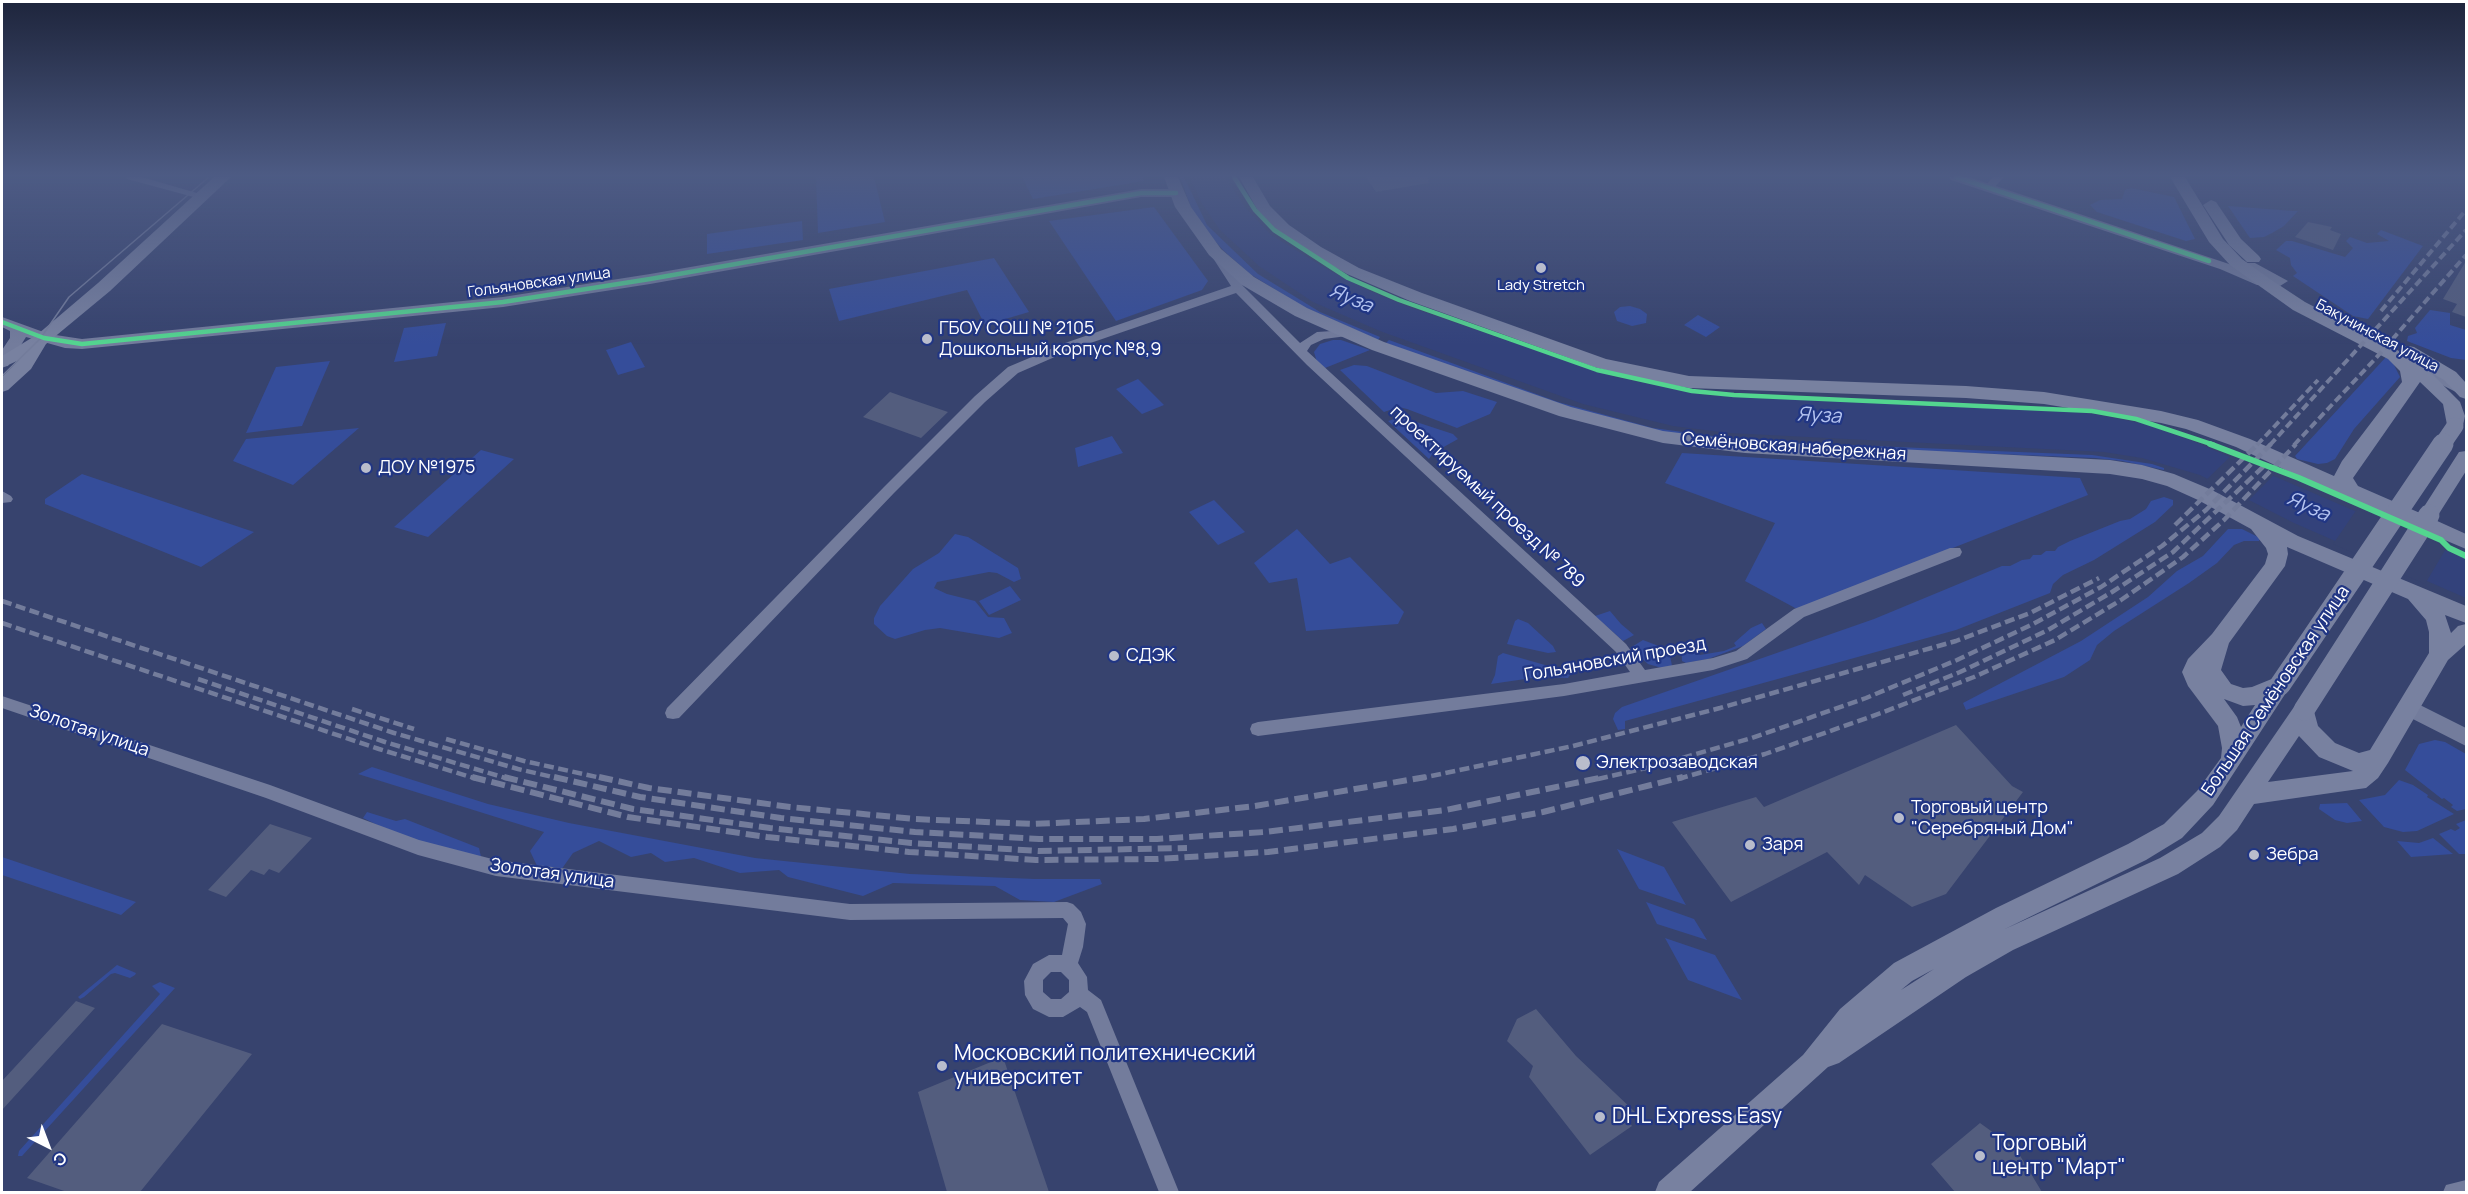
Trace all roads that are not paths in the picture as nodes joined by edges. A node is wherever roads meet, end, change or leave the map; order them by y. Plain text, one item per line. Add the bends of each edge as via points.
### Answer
1 (161, 233) edge
2 (914, 233) edge
3 (1201, 233) edge
4 (1290, 233) edge
5 (2131, 233) edge
6 (2212, 233) joint
7 (2229, 233) edge
8 (2161, 244) junction
9 (1215, 252) junction
10 (2236, 262) junction
11 (2272, 282) junction
12 (1238, 288) junction
13 (2, 322) edge
14 (18, 328) junction
15 (1343, 333) junction
16 (44, 338) junction
17 (1300, 351) junction
18 (2394, 355) junction
19 (2, 363) edge
20 (2, 386) edge
21 (2449, 390) edge
22 (2466, 458) edge
23 (2294, 466) junction
24 (2349, 466) junction
25 (2355, 494) junction
26 (2254, 522) junction
27 (2465, 540) edge
28 (1955, 552) dead end
29 (2336, 560) junction
30 (2275, 566) junction
31 (2404, 588) junction
32 (2466, 615) edge
33 (2466, 632) edge
34 (2220, 640) junction
35 (2440, 654) junction
36 (1641, 676) junction
37 (2274, 690) junction
38 (2, 702) edge
39 (2408, 708) junction
40 (2304, 710) junction
41 (673, 713) dead end
42 (1258, 729) dead end
43 (2466, 738) edge
44 (2380, 756) junction
45 (2232, 760) junction
46 (2248, 795) junction
47 (1068, 965) junction
48 (1078, 994) junction
49 (1813, 1064) junction
50 (2466, 1190) edge
51 (1169, 1192) edge
52 (1669, 1192) edge
53 (2453, 1192) edge

1 - 16 main road
2 - 16 street, Гольяновская улица via 503,302 82,344
3 - 9 main road, Семёновская набережная
4 - 23 main road via 1353,271 1416,297 1638,373 1733,385 2044,398 2191,424
5 - 8 street
6 - 8 street via 2202,248
6 - 10 main road, Бакунинская улица
7 - 11 main road, Бакунинская улица
8 - 10 street
8 - 11 street
9 - 12 street, проектируемый проезд № 789
9 - 15 main road, Семёновская набережная via 1248,281
10 - 11 main road, Бакунинская улица
11 - 18 main road, Бакунинская улица via 2326,321
11 - 21 main road, Бакунинская улица via 2415,354
12 - 17 street, проектируемый проезд № 789
12 - 41 street via 1069,346 1013,370 889,490
13 - 14 street, Гольяновская улица
14 - 16 street, Гольяновская улица
14 - 19 street via 18,338
15 - 17 street via 1322,335 1307,342
15 - 26 main road, Семёновская набережная via 1566,412 1663,437 1746,447 2131,470 2205,495
16 - 19 main road
16 - 20 main road via 25,365
17 - 36 street, проектируемый проезд № 789 via 1621,648
18 - 21 street, Бакунинская улица
18 - 21 main road via 2409,370
21 - 24 main road
21 - 37 main road, Большая Семёновская улица, bridge
22 - 40 main road, Большая Семёновская улица, bridge
23 - 24 main road via 2314,473 2335,474
23 - 25 main road
24 - 25 main road via 2344,483
25 - 27 main road
26 - 29 main road, Семёновская набережная
26 - 30 main road via 2276,545
28 - 36 street, Гольяновский проезд via 1799,613 1741,655 1713,664
29 - 30 main road via 2304,555
29 - 31 main road, Семёновская набережная
30 - 34 main road
31 - 32 main road, Семёновская набережная
31 - 35 main road via 2421,600 2437,620
33 - 35 main road
34 - 37 main road via 2210,670 2217,686 2244,697
34 - 45 main road via 2193,672 2229,723
35 - 39 main road
36 - 42 street, Гольяновский проезд via 1564,690
37 - 45 main road, Большая Семёновская улица
38 - 47 street, Золотая улица via 270,792 418,847 496,868 850,912 1067,910 1077,924
39 - 43 street
39 - 44 main road
40 - 44 main road via 2307,729 2327,750 2357,763 2370,763
40 - 46 main road, Большая Семёновская улица
44 - 46 main road via 2358,781
45 - 49 main road, Большая Семёновская улица via 2205,798 2173,831 1903,972 1850,1018
46 - 49 main road, Большая Семёновская улица via 2228,823 2191,854 1957,968
47 - 48 street via 1080,977
47 - 48 street via 1052,964 1038,973 1032,988 1034,997 1039,1003 1056,1008 1065,1006
48 - 51 street via 1094,1006
49 - 52 main road, Большая Семёновская улица
50 - 53 street

